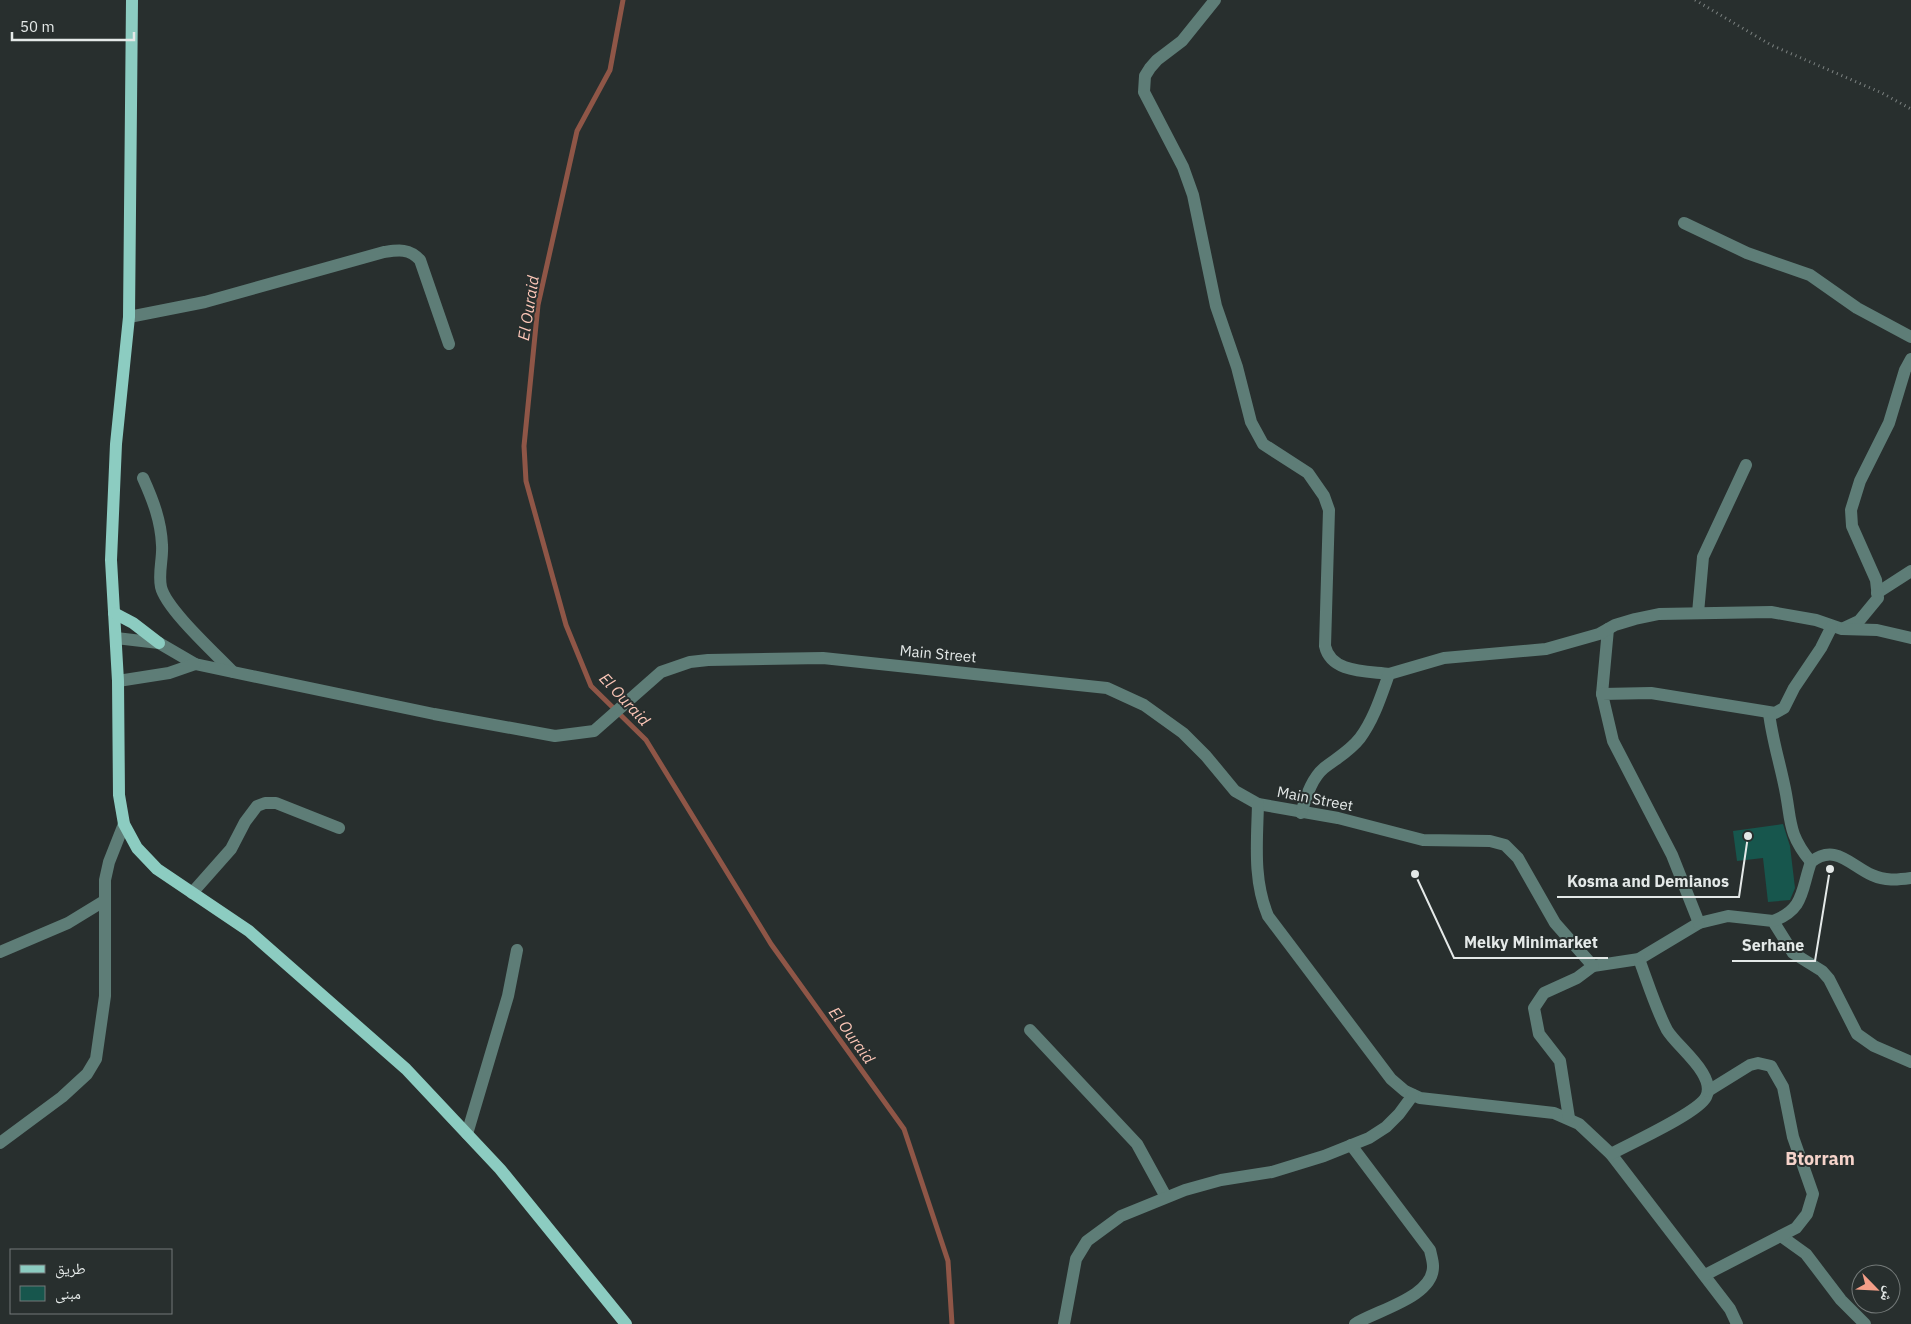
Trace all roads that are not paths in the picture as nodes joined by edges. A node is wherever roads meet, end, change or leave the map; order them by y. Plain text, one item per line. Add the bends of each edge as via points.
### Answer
1 (132, 0) edge
2 (1215, 0) edge
3 (1684, 223) dead end
4 (129, 317) junction
5 (1911, 337) edge
6 (449, 344) dead end
7 (1911, 359) edge
8 (1746, 465) dead end
9 (143, 478) dead end
10 (1911, 572) edge
11 (1877, 593) junction
12 (114, 613) junction
13 (1698, 613) junction
14 (1837, 628) junction
15 (1608, 629) junction
16 (116, 638) junction
17 (1911, 638) edge
18 (159, 643) junction
19 (195, 664) junction
20 (233, 672) junction
21 (1389, 674) junction
22 (118, 681) junction
23 (1602, 694) junction
24 (1769, 713) junction
25 (1258, 804) junction
26 (1301, 813) junction
27 (124, 824) junction
28 (339, 828) dead end
29 (1811, 862) junction
30 (1911, 878) edge
31 (192, 892) junction
32 (104, 901) junction
33 (1773, 921) junction
34 (1699, 923) junction
35 (517, 950) dead end
36 (0, 952) edge
37 (1639, 959) junction
38 (1594, 966) junction
39 (1030, 1030) dead end
40 (1911, 1062) edge
41 (1708, 1091) junction
42 (1413, 1095) junction
43 (1569, 1118) junction
44 (468, 1134) junction
45 (0, 1143) edge
46 (1351, 1145) junction
47 (1611, 1154) junction
48 (1166, 1197) junction
49 (1781, 1236) junction
50 (1705, 1275) junction
51 (626, 1324) edge
52 (1064, 1324) edge
53 (1355, 1324) edge
54 (1737, 1324) edge
55 (1865, 1324) edge

1 - 4 main road
2 - 21 street via 1182,42 1150,68 1145,76 1144,92 1183,166 1193,195 1216,306 1237,367 1250,422 1263,444 1308,473 1324,496 1329,510 1327,655 1345,668
3 - 5 street via 1747,253 1810,275 1856,308
4 - 6 street via 205,302 384,252 404,250 412,252 420,260
4 - 12 main road via 112,501
7 - 11 street via 1889,423 1860,481 1851,510 1852,526 1874,572
8 - 13 street via 1703,557
9 - 20 street via 160,528 160,577 165,596
10 - 11 street
11 - 14 street via 1878,598 1871,610 1859,622
12 - 16 main road
12 - 18 main road
13 - 14 street via 1771,612 1816,620
13 - 15 street via 1636,618
14 - 17 street via 1877,630
14 - 24 street via 1794,688 1784,708
15 - 21 street via 1546,649 1444,658
15 - 23 street
16 - 18 street
16 - 22 main road
18 - 19 street
19 - 20 street
19 - 22 street via 169,673
20 - 25 street, Main Street via 535,733 574,735 594,731 652,678 668,668 690,662 736,658 823,658 1107,688 1144,705 1177,728 1235,790
21 - 26 street via 1360,738 1343,756 1323,769 1309,788
22 - 27 main road via 119,795
23 - 24 street via 1651,693
23 - 34 street via 1613,741 1672,855
24 - 29 street via 1790,827 1794,839
25 - 26 street, Main Street
25 - 42 street via 1257,876 1268,916 1386,1073
26 - 38 street, Main Street via 1338,818 1423,840 1490,840 1505,845 1518,858 1554,923
27 - 31 main road via 137,848 157,869
27 - 32 street via 109,862
28 - 31 street via 276,803 264,802 250,815 231,849
29 - 30 street via 1829,854 1872,875 1891,880
29 - 33 street via 1805,889 1797,905 1788,916
31 - 44 main road via 250,931 406,1069
32 - 36 street via 68,923
32 - 45 street via 105,996 96,1059 88,1074 62,1097
33 - 34 street via 1728,916
33 - 40 street via 1793,952 1829,979 1857,1034 1874,1046
34 - 37 street
35 - 44 street via 508,996
37 - 38 street
37 - 41 street via 1669,1033 1698,1066
38 - 43 street via 1544,993 1534,1008 1539,1034 1560,1061
39 - 48 street via 1137,1144
41 - 47 street via 1702,1102 1686,1114
41 - 49 street via 1750,1065 1771,1066 1776,1073 1783,1087 1793,1137 1813,1194 1807,1214 1796,1228
42 - 43 street via 1538,1110
42 - 46 street via 1386,1127
43 - 47 street via 1588,1130
44 - 51 main road via 546,1223
46 - 48 street via 1272,1172 1221,1180
46 - 53 street via 1430,1250 1433,1266 1432,1276 1424,1288 1412,1297
47 - 50 street
48 - 52 street via 1121,1216 1087,1241 1076,1260
49 - 50 street
49 - 55 street via 1806,1254 1840,1300
50 - 54 street

